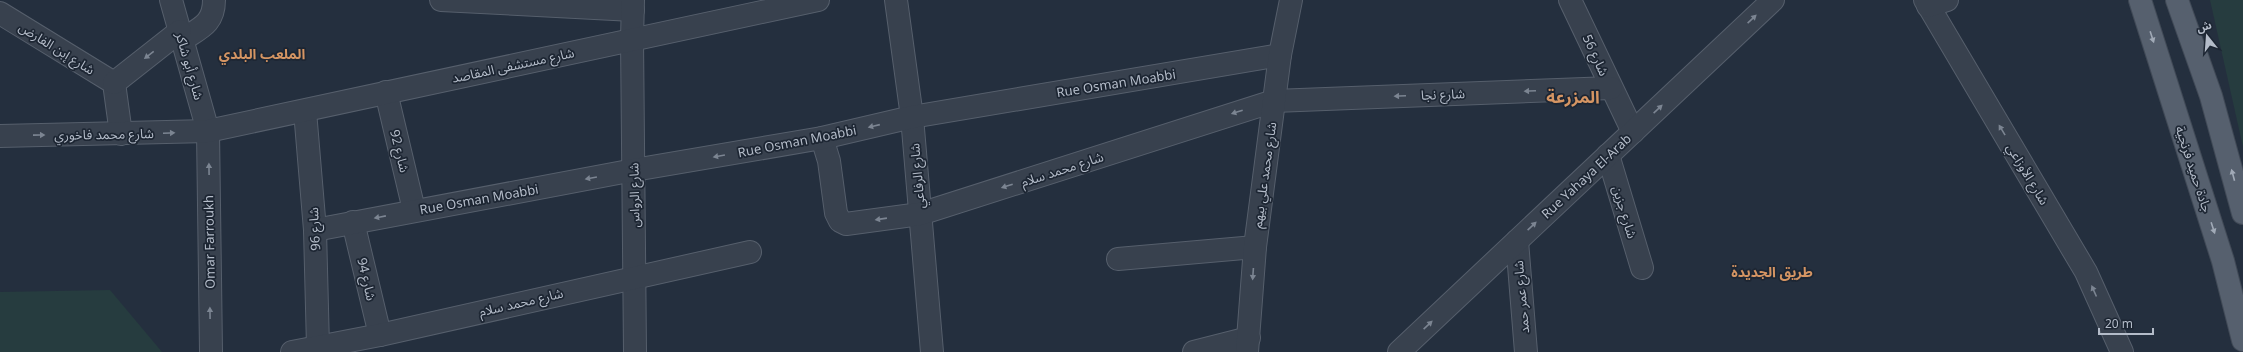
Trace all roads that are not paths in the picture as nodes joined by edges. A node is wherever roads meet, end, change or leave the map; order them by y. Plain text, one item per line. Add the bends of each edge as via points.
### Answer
1 (171, 0) edge
2 (214, 0) edge
3 (442, 0) edge
4 (818, 0) edge
5 (896, 0) edge
6 (1290, 0) edge
7 (1570, 0) edge
8 (1773, 0) edge
9 (2140, 0) edge
10 (2177, 0) edge
11 (1933, 2) edge
12 (553, 3) edge
13 (633, 5) edge
14 (0, 13) edge
15 (181, 36) junction
16 (632, 39) junction
17 (1280, 55) junction
18 (114, 84) junction
19 (1611, 88) junction
20 (386, 92) junction
21 (1274, 100) junction
22 (305, 111) junction
23 (912, 117) junction
24 (208, 131) junction
25 (1633, 132) junction
26 (121, 134) junction
27 (0, 136) edge
28 (822, 138) junction
29 (1608, 155) junction
30 (634, 170) junction
31 (414, 210) junction
32 (2243, 213) edge
33 (920, 214) junction
34 (353, 222) junction
35 (315, 230) junction
36 (1517, 241) junction
37 (1255, 247) junction
38 (750, 252) dead end
39 (1129, 264) dead end
40 (1642, 268) dead end
41 (635, 276) junction
42 (380, 335) junction
43 (2243, 340) edge
44 (1248, 345) edge
45 (318, 347) junction
46 (211, 352) edge
47 (292, 352) edge
48 (635, 352) edge
49 (932, 352) edge
50 (1194, 352) edge
51 (1399, 352) edge
52 (1526, 352) edge
53 (2122, 352) edge

1 - 15 street, شارع أبو شاكر
2 - 15 street via 213,14 209,22
3 - 12 street
4 - 16 street, شارع مستشفى المقاصد
5 - 23 street, شارع الرفاعي
6 - 17 street, شارع محمد علي بيهم
7 - 19 street, شارع 56
25 -> 8 street, Rue Yahaya El-Arab
9 -> 43 main road, جادة حميد فرنجية via 2224,261
32 -> 10 main road via 2211,96
53 -> 11 street, شارع الأوزاعي via 2086,272
12 - 13 street
13 - 16 street, شارع الرواس
14 - 18 street, شارع إبن الفارض
15 -> 18 street
15 - 24 street, شارع أبو شاكر
16 - 20 street, شارع مستشفى المقاصد
16 - 30 street, شارع الرواس
17 - 21 street, شارع محمد علي بيهم
17 - 23 street, Rue Osman Moabbi
18 - 26 street
19 -> 21 street, شارع نجا
19 - 25 street, شارع 56
20 - 22 street, شارع مستشفى المقاصد
20 - 31 street, شارع 92
21 -> 33 street, شارع محمد سلام
21 - 37 street, شارع محمد علي بيهم
22 - 24 street, شارع مستشفى المقاصد
22 - 35 street, شارع 96
23 -> 28 street, Rue Osman Moabbi
23 - 33 street, شارع الرفاعي
26 -> 24 street, شارع محمد فاخوري
46 -> 24 street, Omar Farroukh
25 - 29 street, Rue Yahaya El-Arab
27 -> 26 street, شارع محمد فاخوري
28 -> 30 street, Rue Osman Moabbi
33 -> 28 street, شارع محمد سلام via 846,224 840,221 836,213 829,161
36 -> 29 street, Rue Yahaya El-Arab
29 - 40 street, شارع جزين
30 -> 31 street, Rue Osman Moabbi
30 - 41 street, شارع الرواس
31 -> 34 street, Rue Osman Moabbi
33 - 49 street, شارع الرفاعي
34 - 35 street, Rue Osman Moabbi
34 - 42 street, شارع 94
35 - 45 street, شارع 96
51 -> 36 street, Rue Yahaya El-Arab
36 - 52 street, شارع عمر حمد
37 - 39 street
37 -> 44 street, شارع محمد علي بيهم
38 - 41 street, شارع محمد سلام
41 - 42 street, شارع محمد سلام
41 - 48 street, شارع الرواس
42 - 45 street, شارع محمد سلام
44 - 50 street
45 - 47 street, شارع محمد سلام

